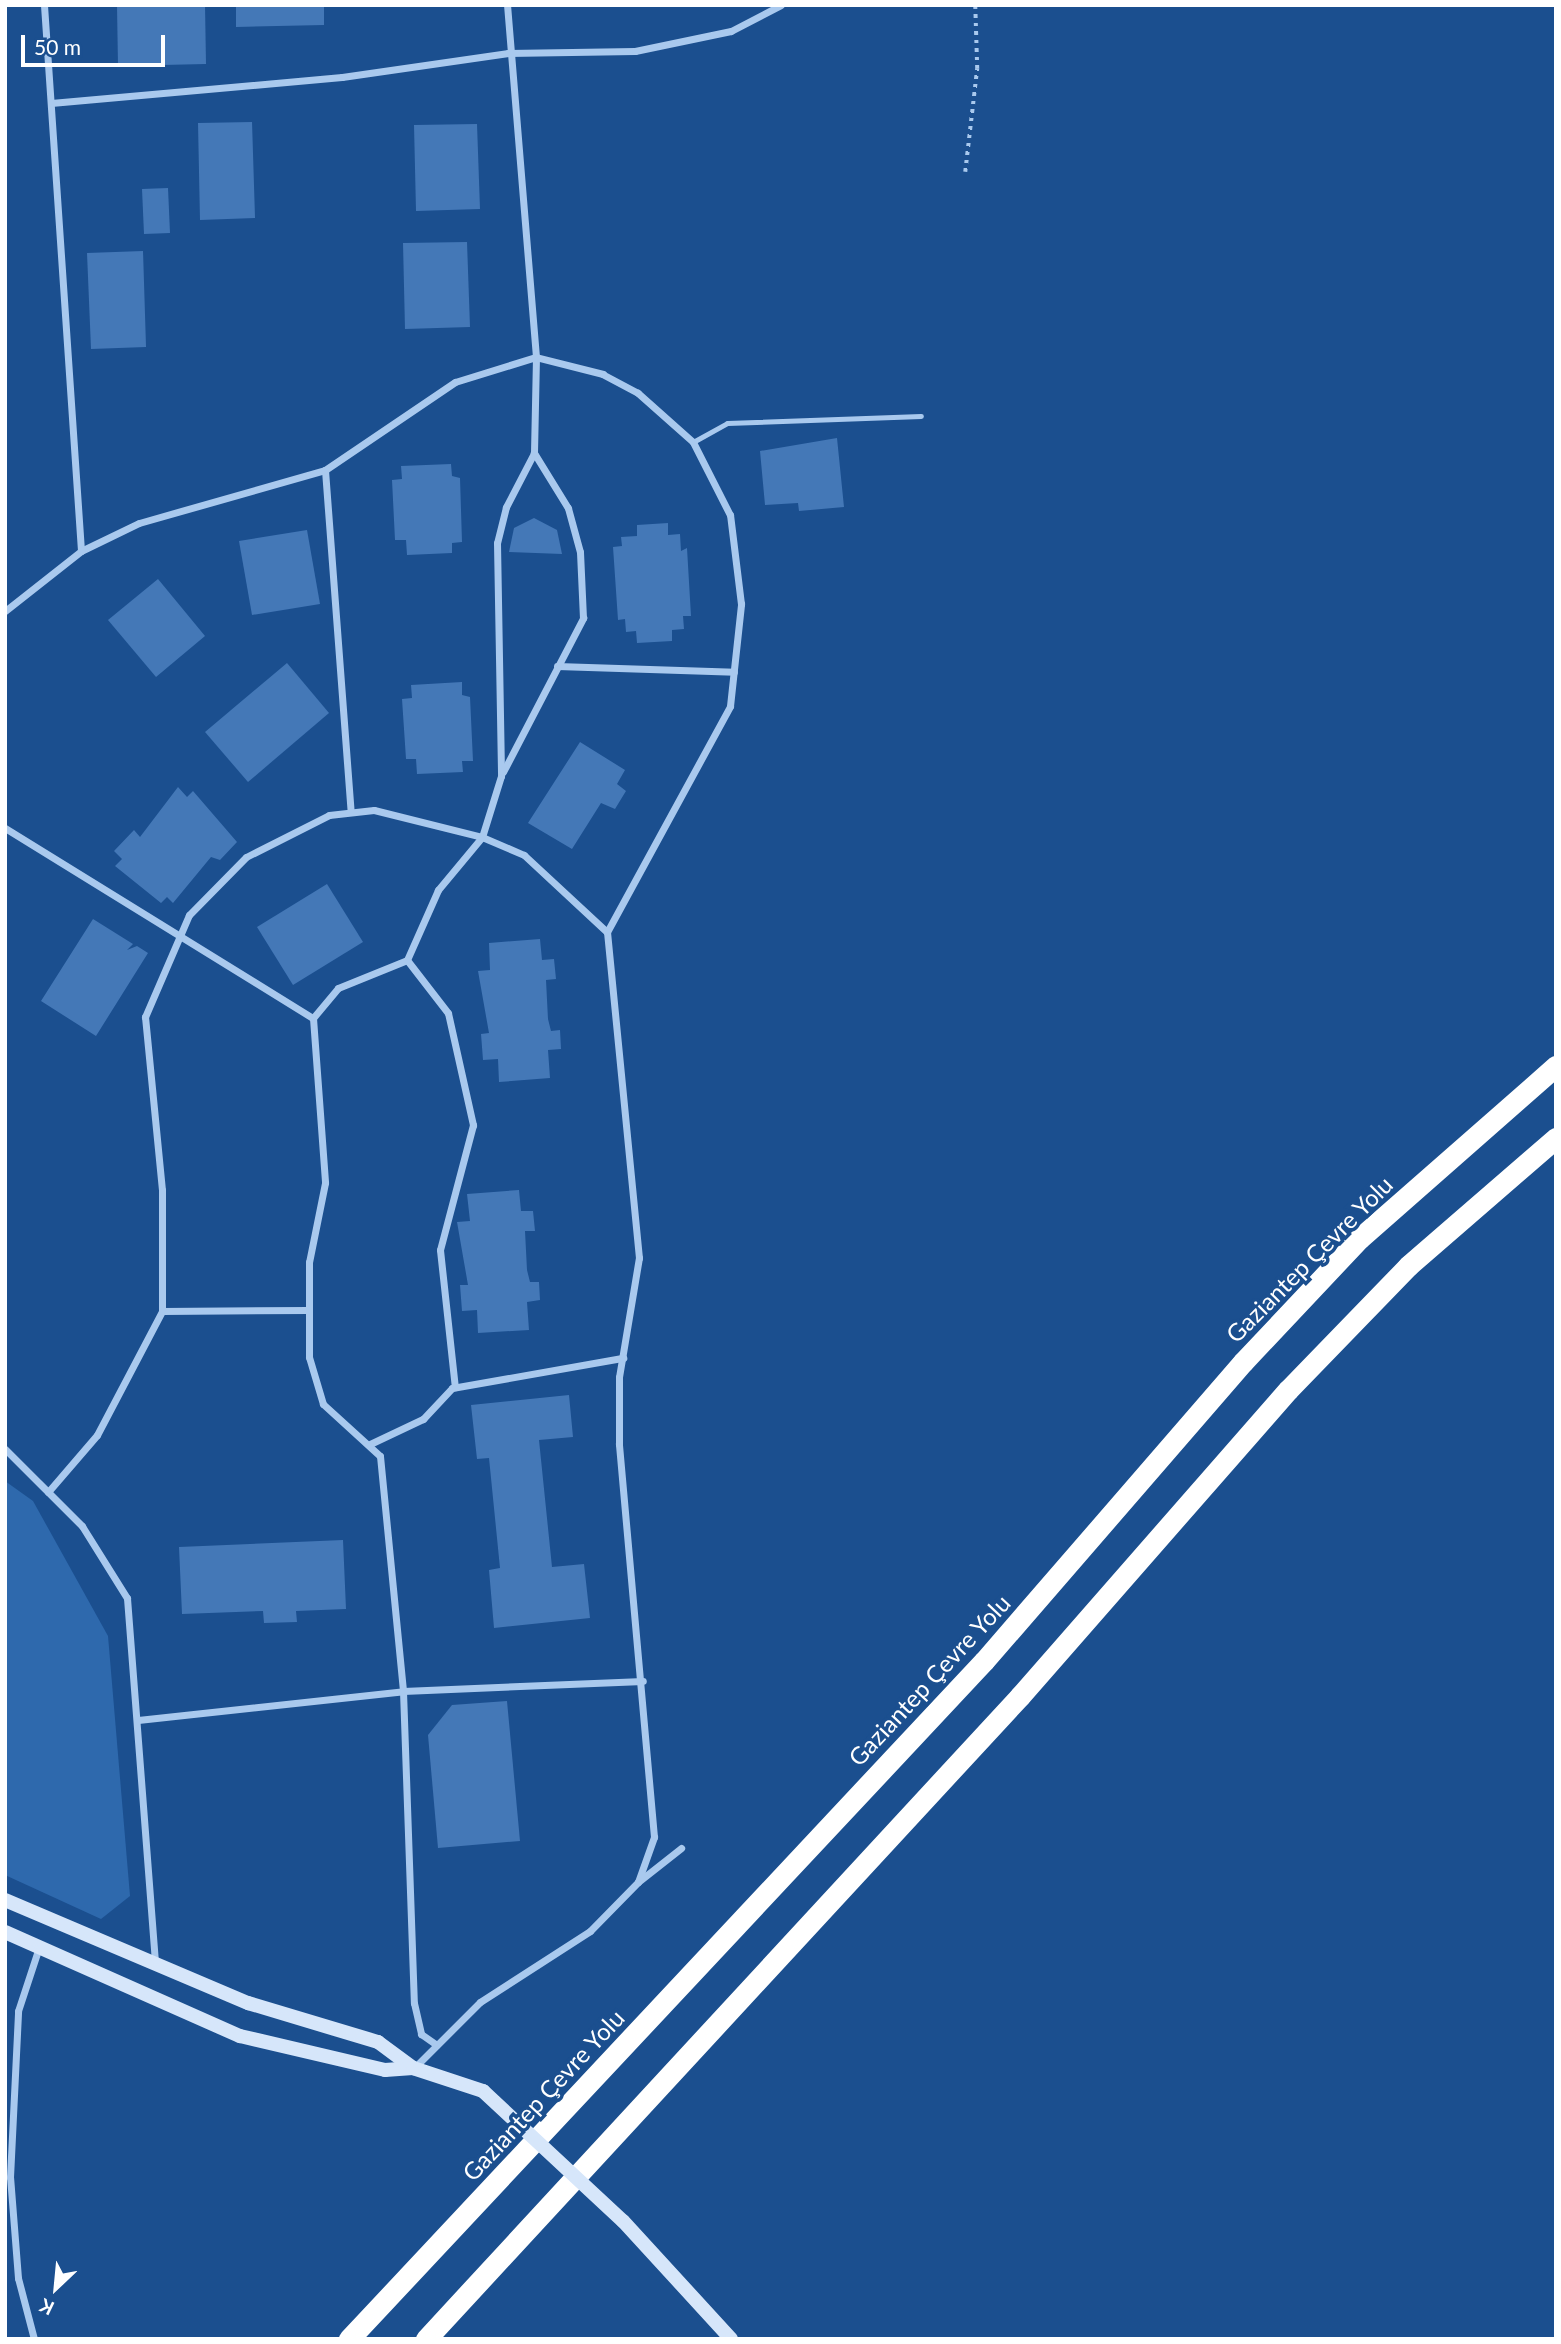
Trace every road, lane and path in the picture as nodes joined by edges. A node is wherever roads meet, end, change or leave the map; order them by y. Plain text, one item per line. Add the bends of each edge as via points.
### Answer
1 (44, 5) edge
2 (507, 5) edge
3 (781, 5) edge
4 (975, 5) edge
5 (508, 53) junction
6 (51, 103) junction
7 (965, 172) dead end
8 (536, 357) junction
9 (920, 416) dead end
10 (693, 442) junction
11 (534, 453) junction
12 (325, 470) junction
13 (81, 551) junction
14 (5, 611) edge
15 (557, 666) junction
16 (734, 672) junction
17 (501, 776) junction
18 (351, 812) junction
19 (5, 828) edge
20 (482, 837) junction
21 (607, 932) junction
22 (178, 934) junction
23 (407, 960) junction
24 (313, 1018) junction
25 (1556, 1066) edge
26 (1556, 1138) edge
27 (309, 1310) junction
28 (162, 1311) junction
29 (623, 1358) junction
30 (455, 1387) junction
31 (370, 1444) junction
32 (5, 1450) edge
33 (48, 1492) junction
34 (643, 1681) junction
35 (403, 1691) junction
36 (138, 1720) junction
37 (681, 1847) dead end
38 (638, 1882) junction
39 (5, 1900) edge
40 (5, 1932) edge
41 (39, 1947) junction
42 (156, 1968) junction
43 (437, 2045) junction
44 (413, 2068) junction
45 (34, 2339) edge
46 (349, 2339) edge
47 (426, 2339) edge
48 (731, 2339) edge

1 - 6 street
2 - 5 street
3 - 5 street via 731,31 635,51
4 - 7 path via 977,69
5 - 6 street via 342,77
5 - 8 street
6 - 13 street
8 - 10 street via 603,374 638,393
8 - 11 street
8 - 12 street via 455,382
9 - 10 lane via 727,423
10 - 16 street via 730,514 741,604
11 - 15 street via 568,508 580,552 583,618
11 - 17 street via 497,543
12 - 13 street via 139,523
12 - 18 street
13 - 14 street
15 - 16 street
15 - 17 street
16 - 21 street via 725,717
17 - 20 street
18 - 20 street via 374,810
18 - 22 street via 329,814 246,857
19 - 22 street
20 - 21 street via 524,855
20 - 23 street via 438,890
21 - 29 street via 639,1258
22 - 24 street
22 - 28 street via 145,1017 162,1190
23 - 24 street via 338,988
23 - 30 street via 448,1013 472,1125 439,1250
24 - 27 street via 325,1183 313,1224
25 - 46 highway, Gaziantep Çevre Yolu via 1360,1238 1243,1362 984,1661
26 - 47 highway via 1408,1266 1288,1390 1020,1696
27 - 28 street
27 - 31 street via 309,1357 323,1404
28 - 33 street via 97,1435
29 - 30 street
29 - 34 street via 619,1444
30 - 31 street via 423,1419
31 - 35 street via 380,1456
32 - 33 street
33 - 36 street via 82,1526 127,1598
34 - 35 street
34 - 38 street via 654,1837
35 - 36 street
35 - 43 street via 414,2003 421,2034
36 - 42 street
37 - 38 street
38 - 43 street via 590,1931 480,2003
39 - 42 street
40 - 41 street
41 - 44 street via 240,2036 385,2070
41 - 45 street via 18,2011 10,2177 18,2278
42 - 44 street via 378,2042
43 - 44 street
44 - 48 street, bridge via 482,2091 623,2221

